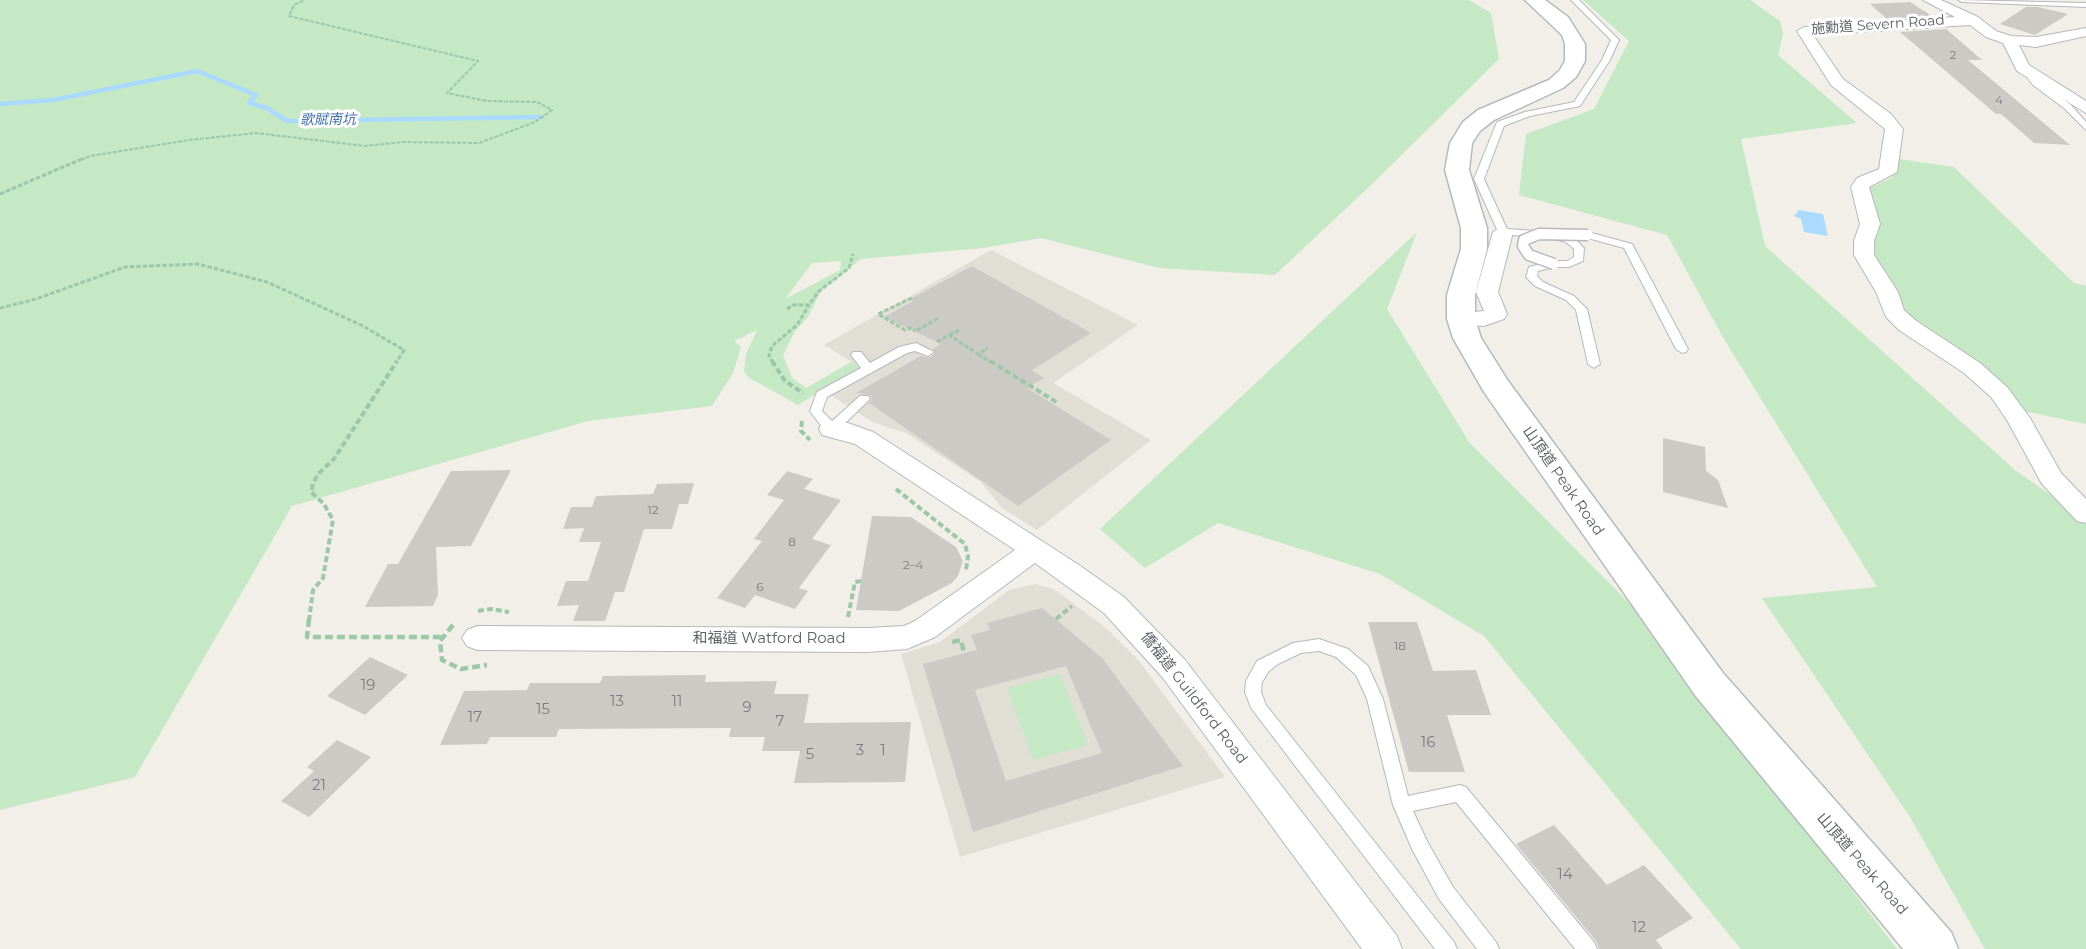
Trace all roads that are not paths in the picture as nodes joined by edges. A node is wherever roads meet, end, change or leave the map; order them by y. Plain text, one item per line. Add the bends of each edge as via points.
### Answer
1 (1534, 0) edge
2 (1575, 0) edge
3 (1930, 0) edge
4 (1962, 0) edge
5 (1987, 1) edge
6 (2086, 5) edge
7 (2009, 6) dead end
8 (1973, 20) junction
9 (2086, 32) edge
10 (2009, 40) junction
11 (2023, 68) junction
12 (2086, 108) edge
13 (2086, 127) edge
14 (1503, 232) junction
15 (1554, 264) junction
16 (1461, 319) junction
17 (1682, 348) dead end
18 (928, 349) road end
19 (857, 354) dead end
20 (1594, 363) dead end
21 (868, 369) junction
22 (864, 399) dead end
23 (831, 429) junction
24 (2086, 514) edge
25 (1034, 549) junction
26 (473, 634) road end
27 (1402, 805) junction
28 (1384, 949) edge
29 (1447, 949) edge
30 (1489, 949) edge
31 (1587, 949) edge
32 (1934, 949) edge

1 - 16 main road, 山頂道 Peak Road via 1571,34 1575,61 1569,73 1556,84 1486,115 1471,127 1461,143 1457,170 1474,222 1474,249 1461,295
2 - 14 lane via 1615,40 1577,104 1500,124 1479,179
3 - 8 street
4 - 5 lane
5 - 6 lane
5 - 7 lane
8 - 10 street via 1991,34
8 - 24 street, 施勳道 Severn Road via 1804,30 1812,48 1846,91 1886,118 1894,129 1888,172 1860,187 1869,220 1863,251 1894,312 1982,376 2007,401 2051,478
9 - 10 street via 2036,42
10 - 11 street
11 - 12 street
11 - 13 lane
14 - 15 lane via 1552,235 1570,240 1579,248 1579,259
14 - 16 street via 1487,292 1496,314 1484,319
15 - 17 lane, bridge via 1529,255 1524,240 1539,234 1588,235 1628,246
15 - 20 lane via 1533,269 1531,277 1570,298 1581,309
16 - 32 main road, 山頂道 Peak Road via 1474,351 1495,385 1678,643 1755,740
18 - 21 lane via 903,350
19 - 21 lane
21 - 23 lane via 821,395 816,411
22 - 23 lane
23 - 25 street, 僑福道 Guildford Road via 864,438
25 - 26 street, 和福道 Watford Road via 926,629 907,636 868,640
25 - 28 street, 僑福道 Guildford Road via 1114,605 1146,636
27 - 29 lane via 1375,699 1369,683 1352,661 1331,647 1308,645 1263,666 1252,692 1258,708
27 - 30 lane via 1446,893
27 - 31 lane via 1460,793

